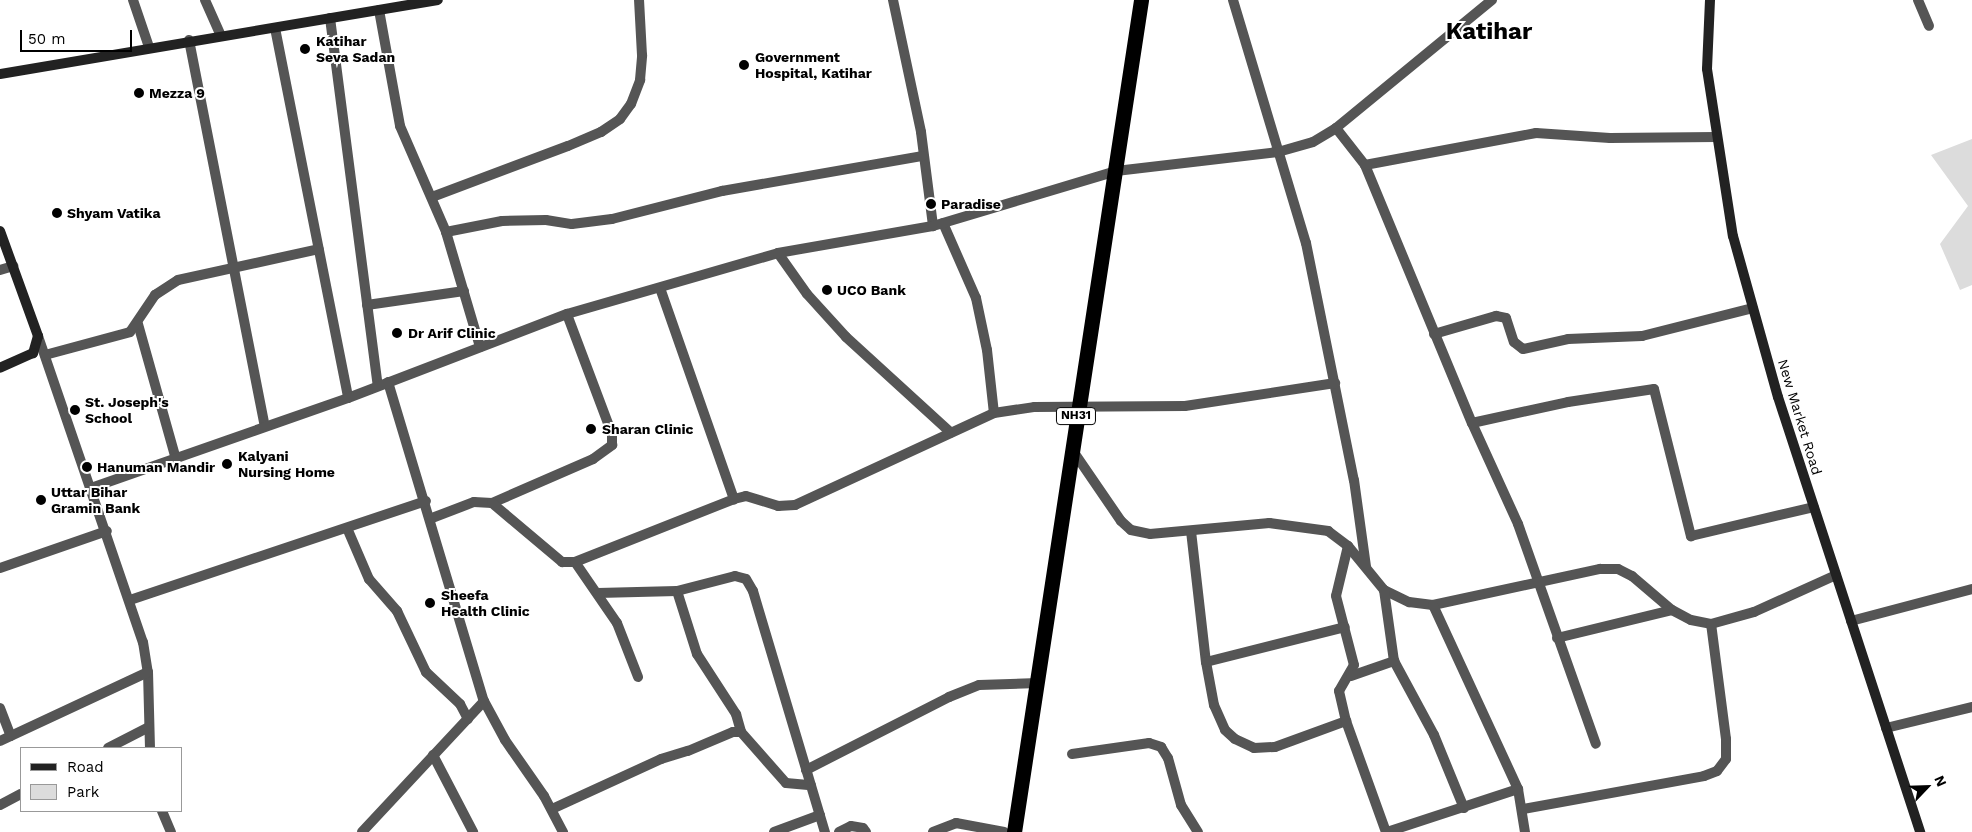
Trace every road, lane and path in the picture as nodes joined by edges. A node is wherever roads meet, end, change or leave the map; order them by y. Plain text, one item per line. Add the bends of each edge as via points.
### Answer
1 (133, 0) edge
2 (206, 0) edge
3 (438, 0) edge
4 (639, 0) edge
5 (893, 0) edge
6 (1142, 0) edge
7 (1233, 0) edge
8 (1492, 0) edge
9 (1710, 0) edge
10 (1918, 0) edge
11 (379, 10) junction
12 (330, 18) junction
13 (1929, 26) dead end
14 (275, 28) junction
15 (221, 36) junction
16 (189, 40) junction
17 (148, 47) junction
18 (0, 74) edge
19 (1336, 128) junction
20 (1716, 137) junction
21 (1278, 152) junction
22 (923, 156) junction
23 (1365, 165) junction
24 (1116, 171) junction
25 (432, 197) junction
26 (938, 225) junction
27 (0, 230) edge
28 (446, 232) junction
29 (319, 249) junction
30 (778, 253) junction
31 (13, 266) junction
32 (233, 268) junction
33 (0, 270) edge
34 (660, 288) junction
35 (464, 291) junction
36 (367, 304) junction
37 (1753, 308) junction
38 (567, 314) junction
39 (138, 324) junction
40 (1434, 334) junction
41 (38, 336) junction
42 (480, 347) junction
43 (45, 355) junction
44 (0, 368) edge
45 (388, 382) junction
46 (1335, 383) junction
47 (378, 386) junction
48 (348, 398) junction
49 (1077, 407) junction
50 (994, 413) junction
51 (1472, 423) junction
52 (265, 426) junction
53 (951, 433) junction
54 (1072, 448) junction
55 (176, 459) junction
56 (91, 488) junction
57 (734, 499) junction
58 (426, 501) junction
59 (492, 503) junction
60 (1814, 507) junction
61 (432, 518) junction
62 (347, 528) junction
63 (107, 531) junction
64 (1191, 531) junction
65 (1348, 546) junction
66 (575, 562) junction
67 (0, 568) edge
68 (1367, 568) junction
69 (1836, 574) junction
70 (1539, 581) junction
71 (1972, 589) edge
72 (1384, 590) junction
73 (677, 591) junction
74 (598, 593) junction
75 (130, 600) junction
76 (1433, 605) junction
77 (1672, 610) junction
78 (1851, 621) junction
79 (1711, 624) junction
80 (1345, 627) junction
81 (1557, 638) junction
82 (1394, 661) junction
83 (1206, 662) junction
84 (148, 672) junction
85 (1351, 676) junction
86 (638, 677) dead end
87 (1038, 683) junction
88 (484, 701) junction
89 (1972, 707) edge
90 (0, 708) edge
91 (468, 718) junction
92 (1346, 722) junction
93 (149, 727) junction
94 (1886, 728) junction
95 (741, 732) junction
96 (10, 736) junction
97 (0, 741) edge
98 (1596, 744) dead end
99 (110, 747) edge
100 (150, 747) edge
101 (1072, 754) dead end
102 (433, 755) junction
103 (806, 770) junction
104 (811, 786) junction
105 (1518, 789) junction
106 (20, 795) edge
107 (0, 805) edge
108 (1464, 808) junction
109 (552, 809) junction
110 (1523, 809) junction
111 (162, 812) edge
112 (820, 815) junction
113 (171, 832) edge
114 (362, 832) edge
115 (473, 832) edge
116 (563, 832) edge
117 (774, 832) edge
118 (825, 832) edge
119 (839, 832) edge
120 (866, 832) edge
121 (933, 832) edge
122 (1004, 832) edge
123 (1014, 832) edge
124 (1198, 832) edge
125 (1387, 832) edge
126 (1525, 832) edge
127 (1920, 832) edge

1 - 17 street
2 - 15 street
3 - 11 street
4 - 25 street via 640,80 631,104 620,118 601,132 568,146
5 - 22 street
6 - 24 highway, NH31
7 - 21 street
8 - 19 street
9 - 20 street, New Market Road via 1707,69
10 - 13 street
11 - 12 street
11 - 25 street via 400,126
12 - 14 street
12 - 36 street
14 - 15 street
14 - 29 street
15 - 16 street
16 - 17 street
16 - 32 street
17 - 18 street
19 - 21 street via 1313,142
19 - 23 street
20 - 23 street via 1610,138 1536,133
20 - 37 street, New Market Road via 1733,236
21 - 24 street
21 - 46 street via 1306,243
22 - 26 street
22 - 28 street via 722,192 612,219 572,224 546,220 502,221
23 - 40 street
24 - 26 street
24 - 49 highway, NH31
25 - 28 street
26 - 30 street
26 - 50 street via 976,298 988,350
27 - 31 street
28 - 35 street
29 - 32 street
29 - 48 street
30 - 34 street
30 - 53 street via 807,294 840,330
31 - 33 street
31 - 41 street
32 - 39 street via 164,286
32 - 52 street
34 - 38 street
34 - 57 street
35 - 36 street
35 - 42 street
36 - 47 street
37 - 40 street via 1642,336 1559,340 1522,349 1514,342 1506,318 1496,316
37 - 60 street, New Market Road
38 - 42 street
38 - 59 street via 612,434 612,445 593,459
39 - 43 street via 130,332
39 - 55 street
40 - 51 street
41 - 43 street
41 - 44 street via 33,353
42 - 45 street
43 - 56 street
45 - 47 street
45 - 58 street
46 - 49 street via 1185,406
46 - 68 street
47 - 48 street
48 - 52 street
49 - 50 street via 1034,407
49 - 54 highway, NH31
50 - 53 street
51 - 60 street via 1568,402 1654,389 1691,536
51 - 70 street via 1518,524
52 - 55 street
53 - 57 street via 795,505 778,506 746,496
54 - 64 street via 1121,521 1131,530 1150,534
54 - 87 highway, NH31
55 - 56 street
56 - 63 street
57 - 66 street
58 - 61 street
58 - 62 street
59 - 61 street via 474,502
59 - 66 street via 562,562
60 - 69 street, New Market Road
61 - 88 street
62 - 75 street
62 - 91 street via 365,572 397,611 426,672 460,704
63 - 67 street
63 - 75 street
64 - 65 street via 1269,524 1303,526 1328,531
64 - 83 street
65 - 68 street
65 - 80 street via 1336,596
66 - 74 street
68 - 72 street
69 - 78 street, New Market Road
69 - 79 street via 1771,606
70 - 76 street
70 - 77 street via 1600,569 1618,569 1632,576
70 - 81 street
71 - 78 street
72 - 76 street via 1409,602
72 - 82 street
73 - 74 street
73 - 95 street via 697,654 736,714
73 - 103 street via 735,576 746,579 753,591
74 - 86 street via 617,623
75 - 84 street
76 - 105 street
77 - 79 street via 1692,620
77 - 81 street
78 - 94 street, New Market Road
79 - 110 street via 1726,739 1726,760 1717,771
80 - 83 street
80 - 85 street via 1353,651
81 - 98 street
82 - 85 street
82 - 108 street via 1434,735
83 - 92 street via 1214,705 1225,730 1254,748 1275,747
84 - 93 street
84 - 96 street
85 - 92 street via 1339,691
87 - 103 street via 979,685 949,696
87 - 123 highway, NH31
88 - 91 street
88 - 109 street via 505,740
89 - 94 street
90 - 96 street
91 - 102 street
92 - 125 street
93 - 99 street
93 - 100 street
94 - 127 street, New Market Road
95 - 104 street via 778,777 795,786
95 - 109 street via 661,758
96 - 97 street
101 - 124 street via 1149,743 1160,747 1168,758 1181,805
102 - 114 street
102 - 115 street
103 - 104 street
104 - 112 street
105 - 108 street
105 - 110 street
106 - 107 street
108 - 125 street
109 - 116 street
110 - 126 street
111 - 113 street
112 - 117 street
112 - 118 street
119 - 120 street via 851,826 864,828
121 - 122 street via 956,824

